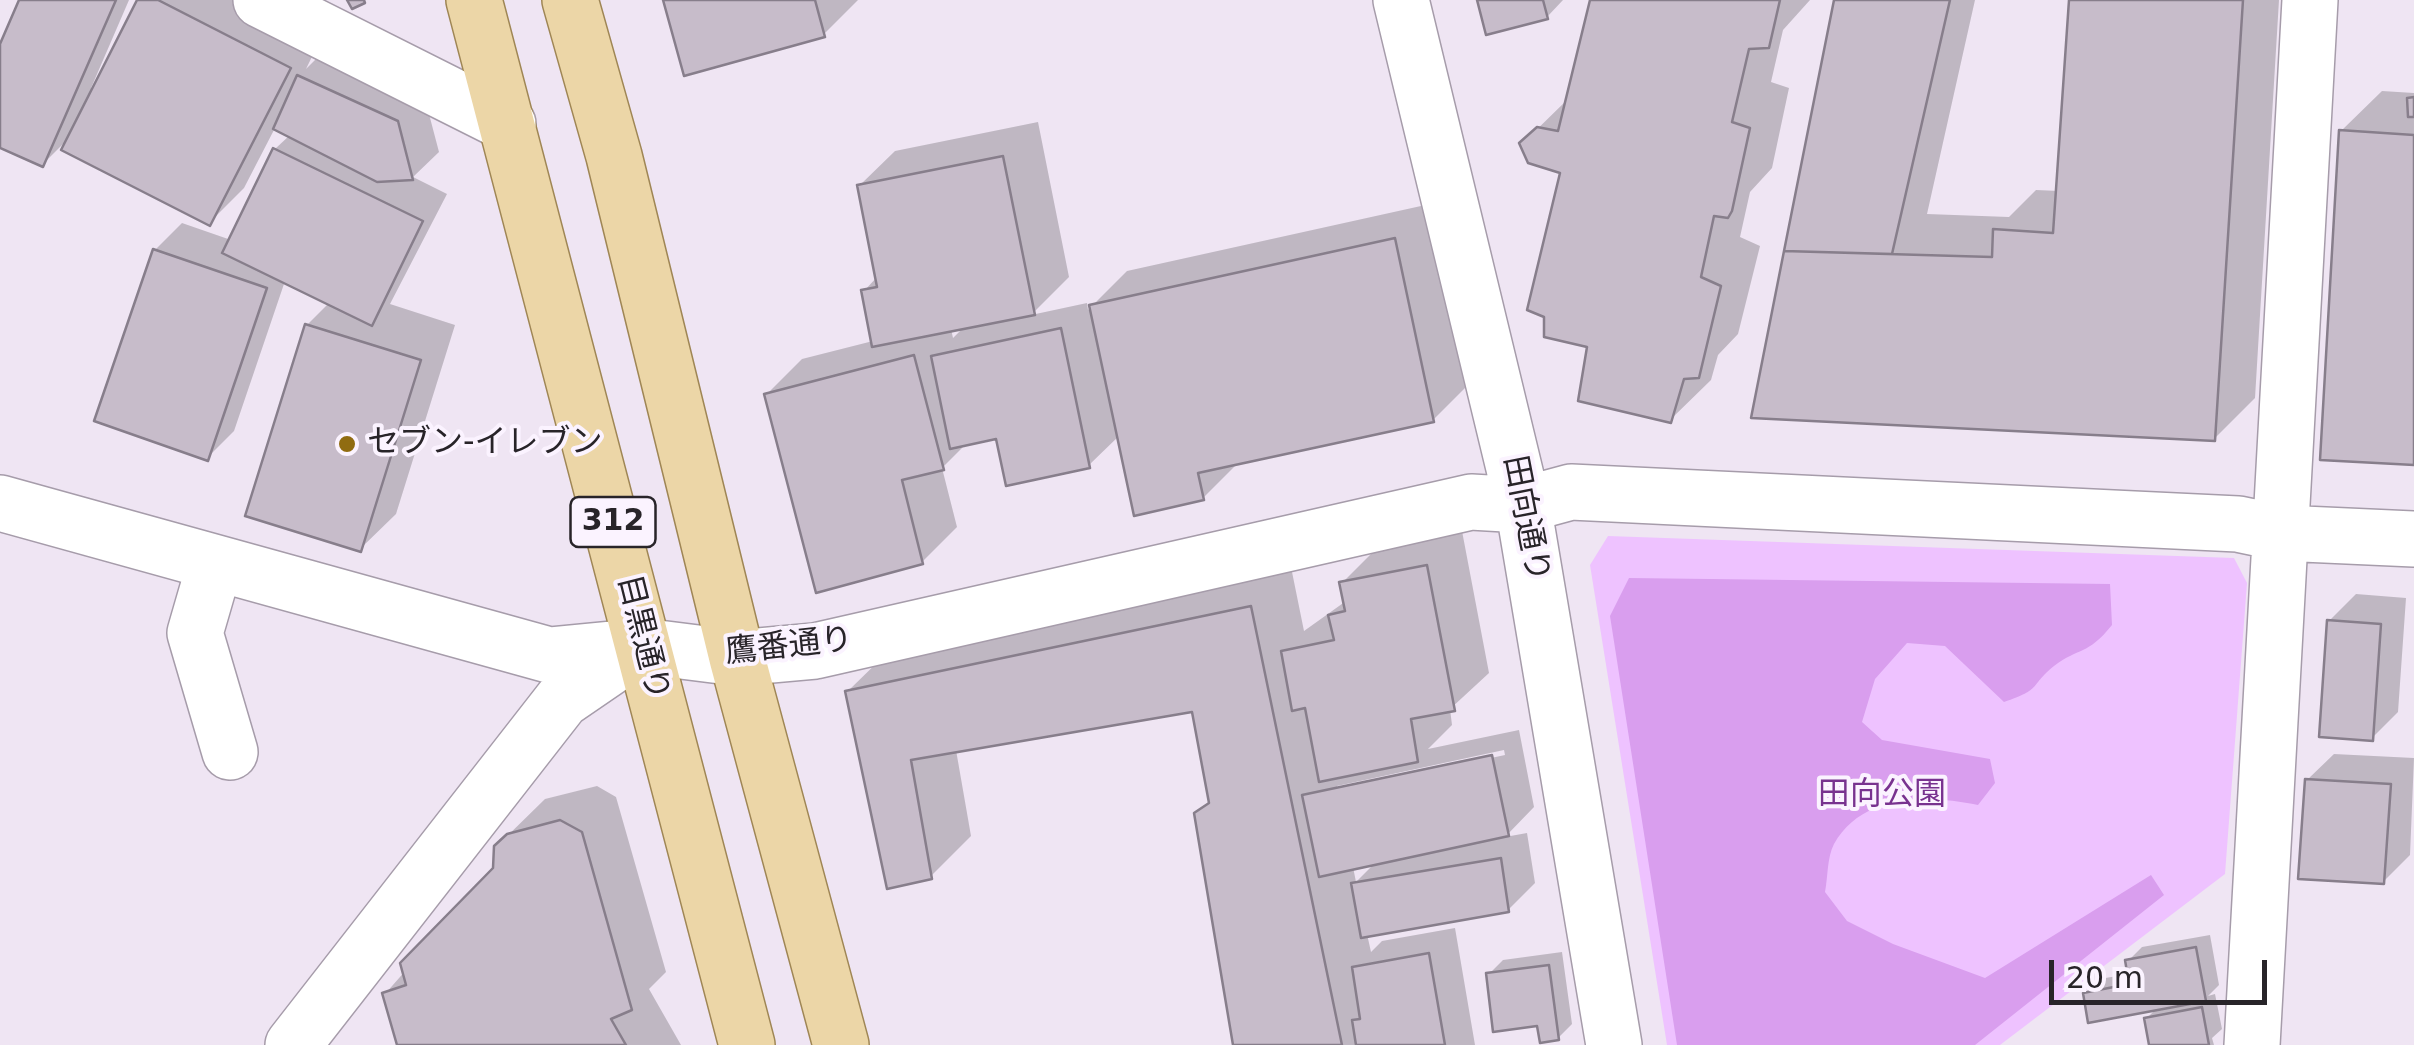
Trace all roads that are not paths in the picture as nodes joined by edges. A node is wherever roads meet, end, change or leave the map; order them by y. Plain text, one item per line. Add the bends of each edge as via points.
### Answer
1 (261, 0) edge
2 (474, 0) edge
3 (570, 0) edge
4 (1401, 0) edge
5 (2310, 0) edge
6 (508, 124) junction
7 (0, 504) edge
8 (1523, 505) junction
9 (2280, 533) junction
10 (2414, 539) edge
11 (215, 564) junction
12 (642, 646) junction
13 (737, 658) junction
14 (230, 752) dead end
15 (293, 1045) edge
16 (747, 1045) edge
17 (841, 1045) edge
18 (1614, 1045) edge
19 (2252, 1045) edge

1 - 6 street
2 - 6 main road, 目黒通り / 312
3 - 13 main road, 312
4 - 8 street, 田向通り
5 - 9 street
6 - 12 main road, 目黒通り / 312
7 - 11 street, 鷹番通り
8 - 9 street, 鷹番通り via 1572,492 2238,524
8 - 13 street, 鷹番通り via 1471,502 815,651
8 - 18 street, 田向通り
9 - 10 street, 鷹番通り
9 - 19 street
11 - 12 street, 鷹番通り via 549,655
11 - 14 street via 195,634
12 - 13 street, 鷹番通り
12 - 15 street via 562,700
12 - 16 main road, 目黒通り / 312
13 - 17 main road, 312

